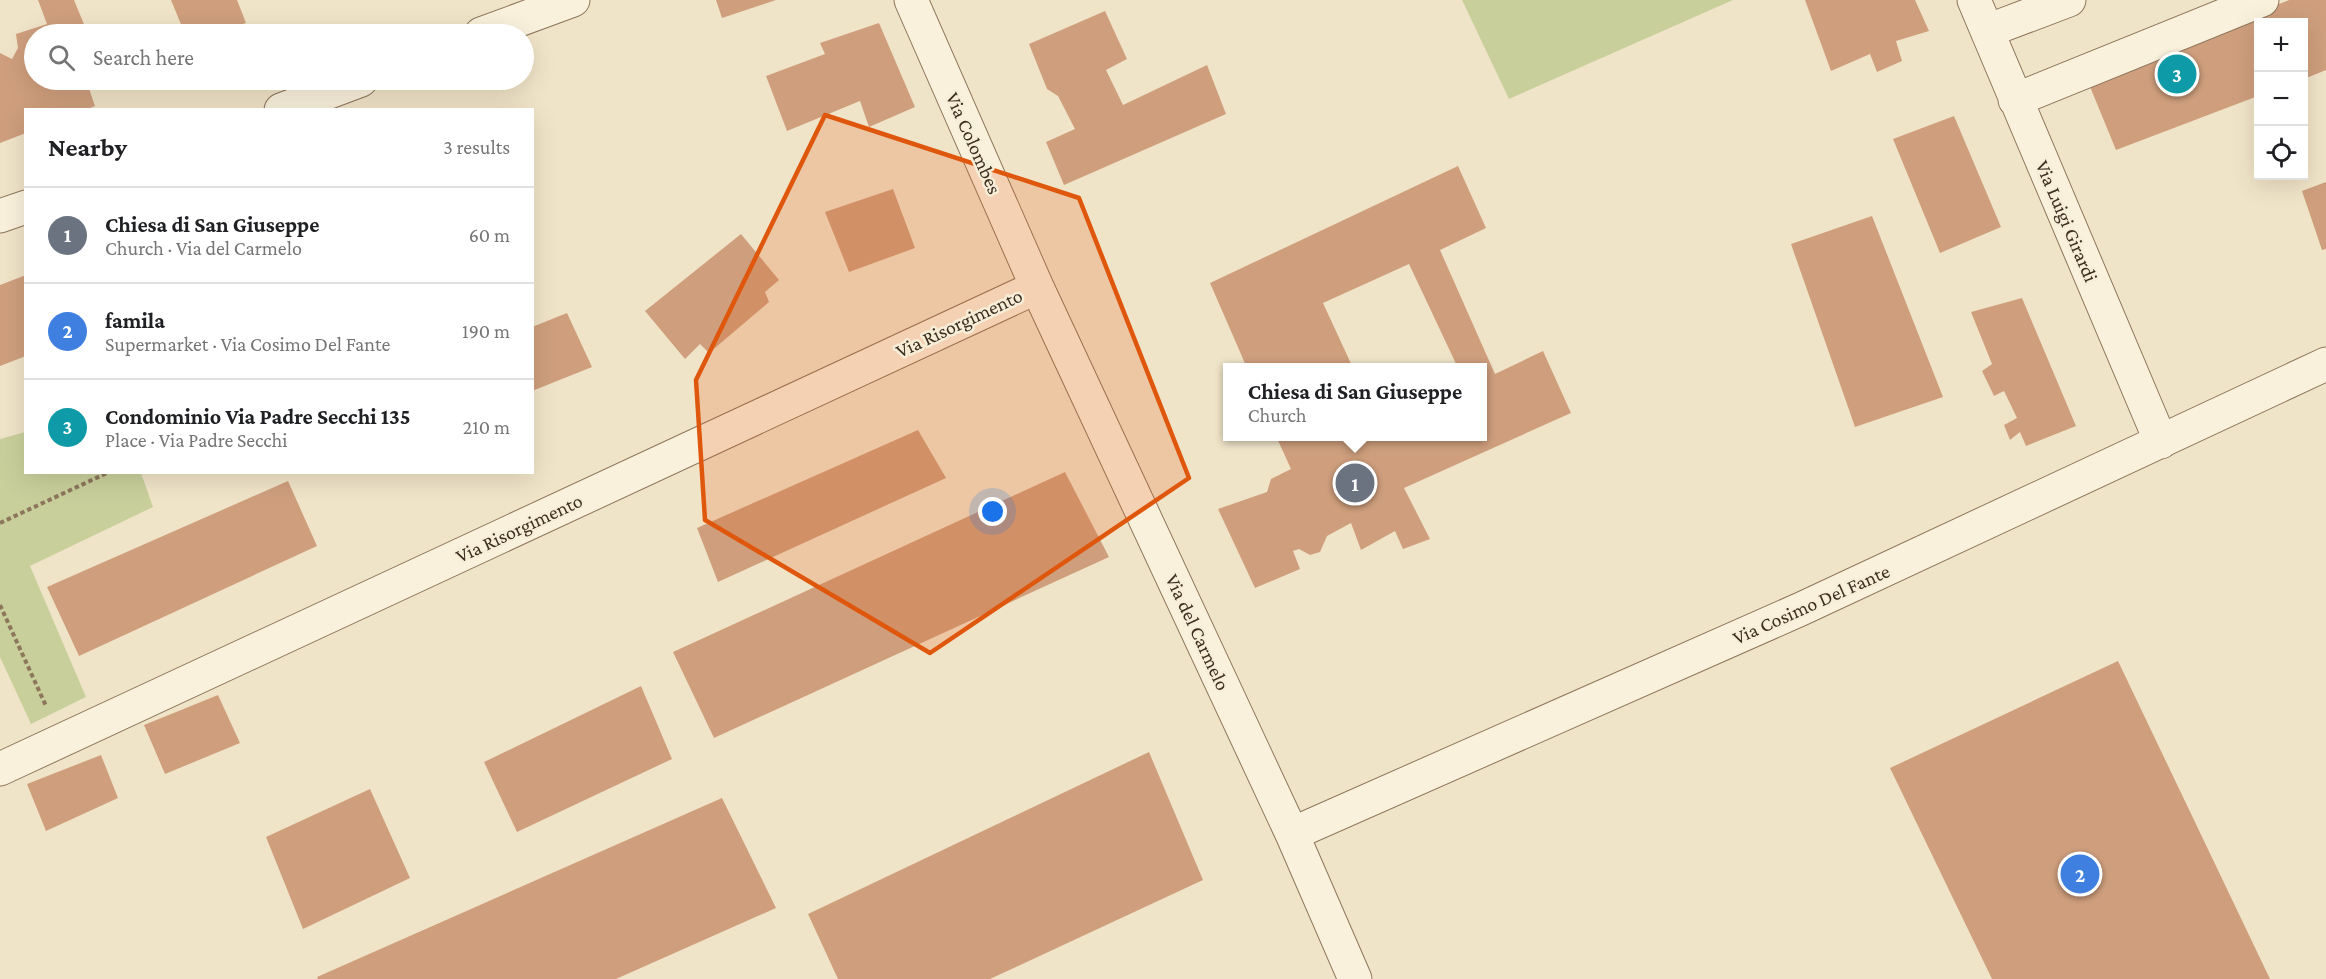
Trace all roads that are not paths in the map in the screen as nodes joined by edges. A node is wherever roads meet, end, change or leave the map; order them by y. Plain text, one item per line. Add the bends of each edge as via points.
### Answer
1 (573, 0) edge
2 (912, 0) edge
3 (1974, 0) edge
4 (2069, 0) edge
5 (2262, 0) edge
6 (508, 24) edge
7 (1987, 31) junction
8 (334, 90) edge
9 (2015, 100) junction
10 (286, 108) edge
11 (24, 208) edge
12 (0, 216) edge
13 (1037, 287) junction
14 (2326, 364) edge
15 (2161, 442) junction
16 (0, 769) edge
17 (1292, 834) junction
18 (1355, 979) edge

1 - 6 street
2 - 13 street, Via Colombes
3 - 7 street, Via Luigi Girardi
4 - 7 street
5 - 9 street
7 - 9 street, Via Luigi Girardi
8 - 10 street
9 - 15 street, Via Luigi Girardi
11 - 12 street
13 - 16 street, Via Risorgimento
13 - 17 street, Via del Carmelo
14 - 15 street, Via Cosimo Del Fante
15 - 17 street, Via Cosimo Del Fante via 1802,609
17 - 18 street, Via del Carmelo

